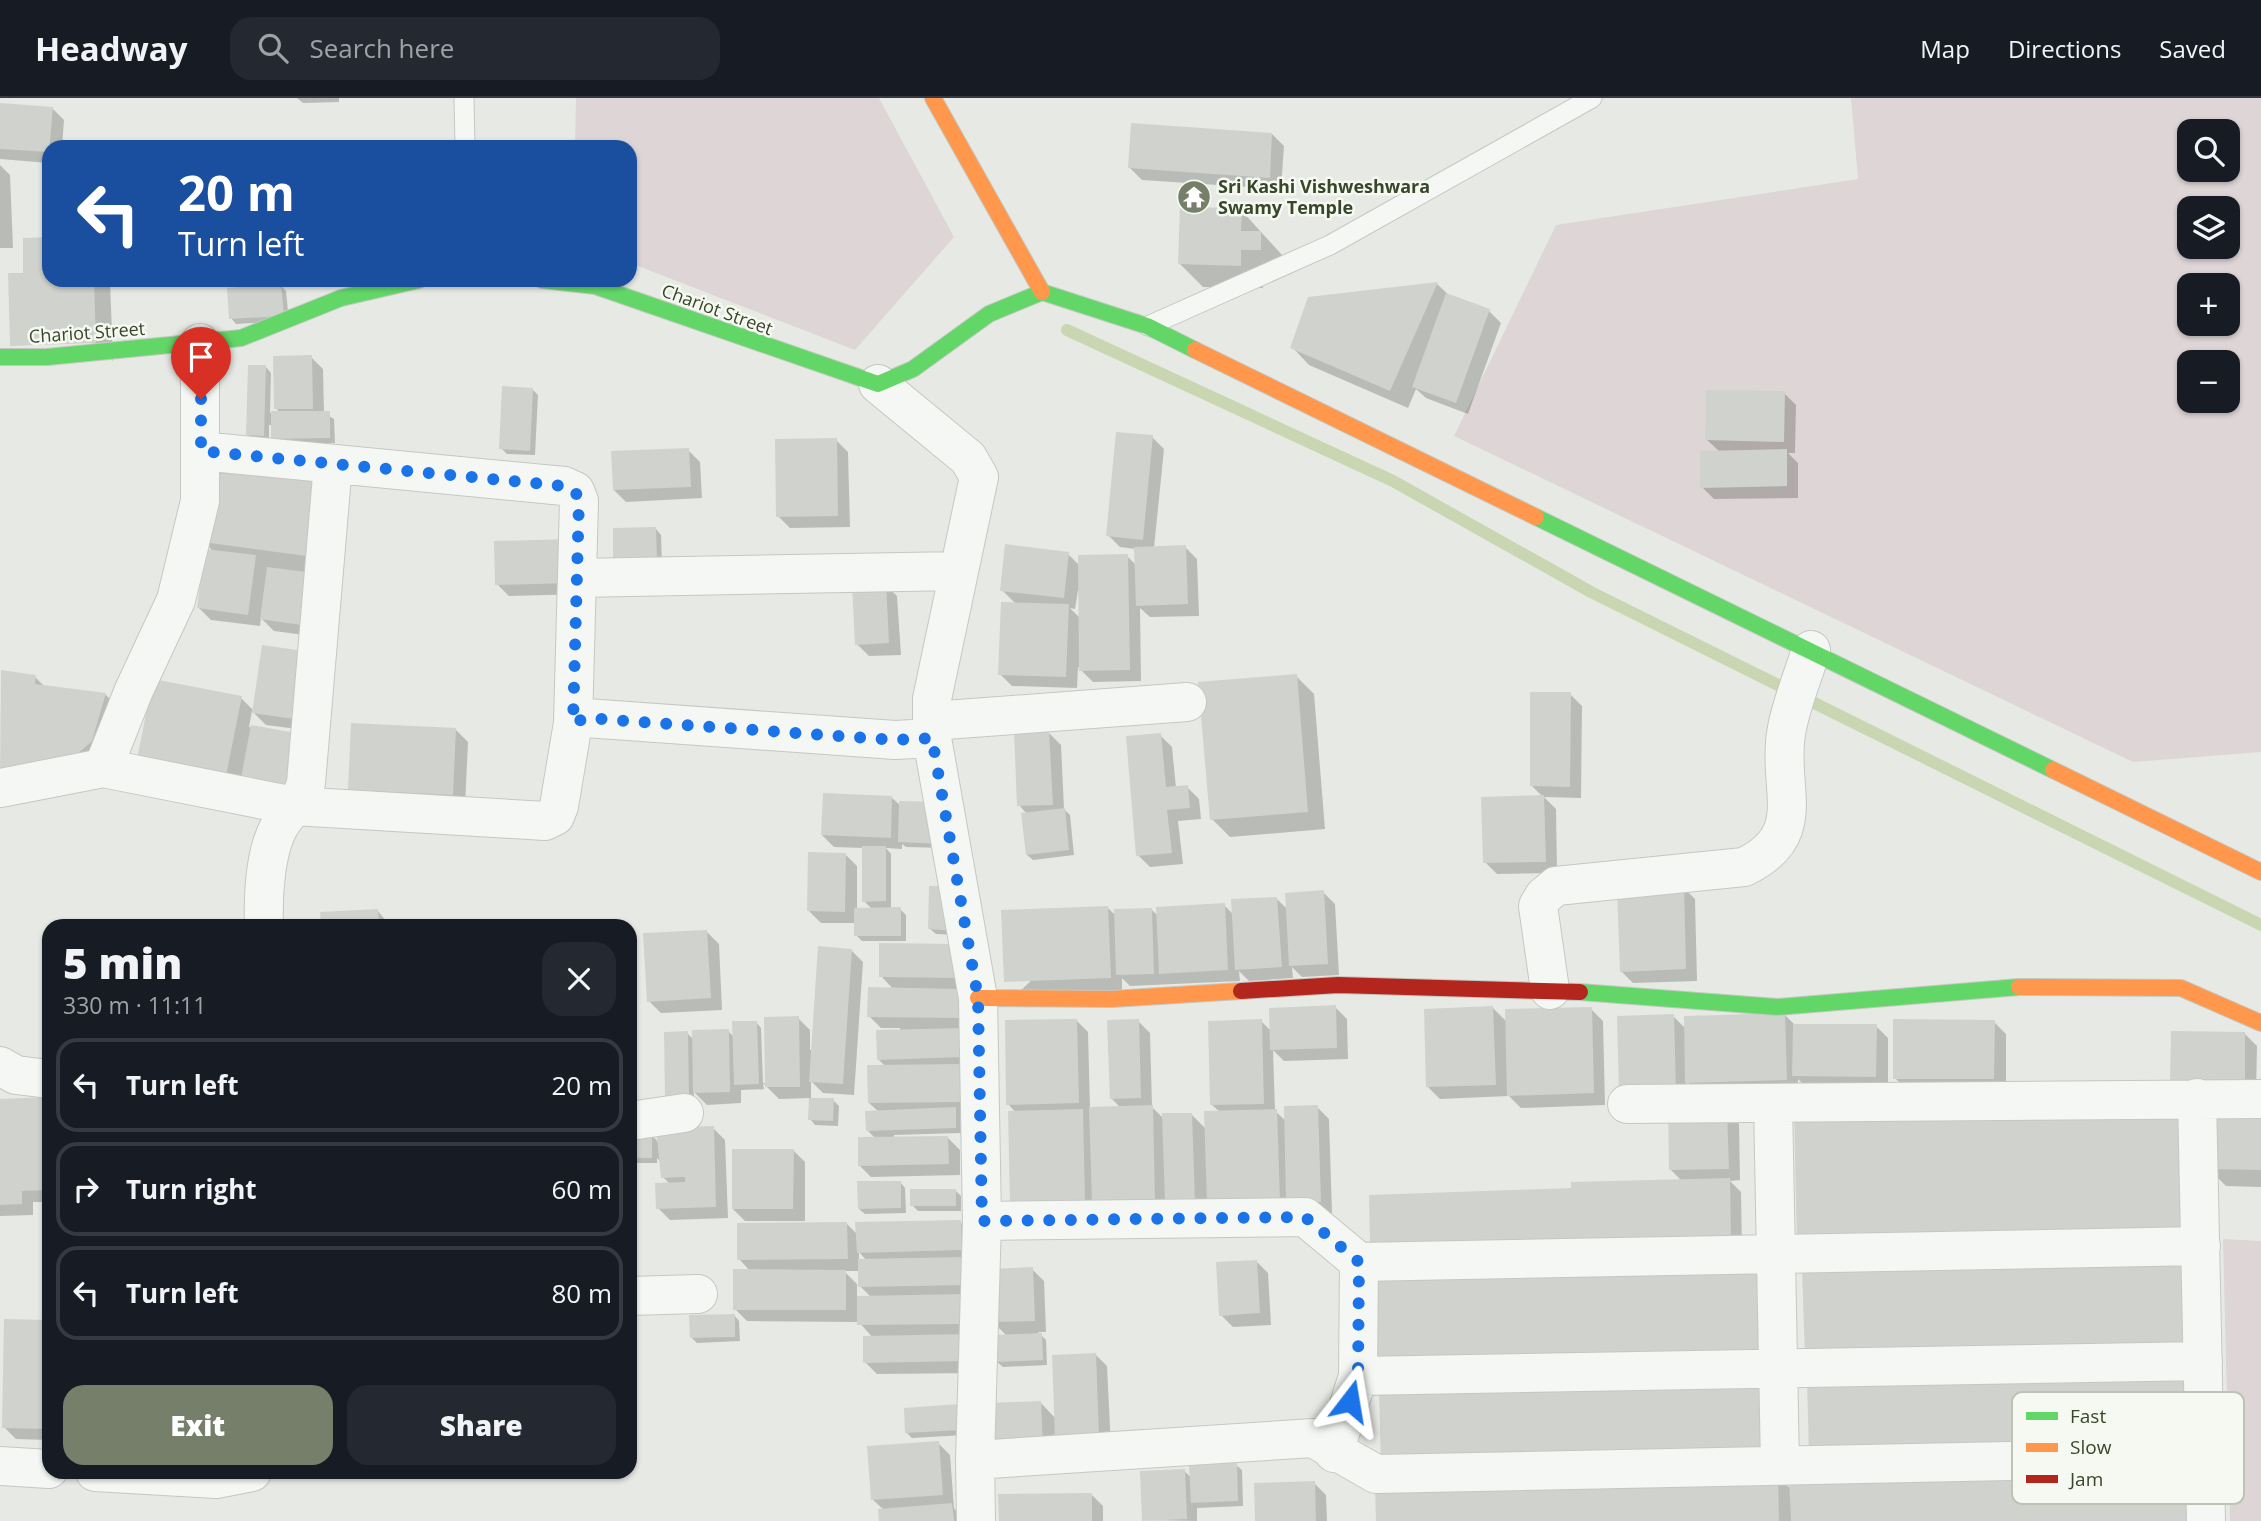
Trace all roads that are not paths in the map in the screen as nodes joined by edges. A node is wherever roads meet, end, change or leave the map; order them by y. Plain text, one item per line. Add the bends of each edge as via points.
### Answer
1 (464, 98) edge
2 (933, 98) edge
3 (1592, 98) edge
4 (465, 140) edge
5 (389, 287) edge
6 (597, 287) edge
7 (1042, 292) junction
8 (1147, 326) junction
9 (200, 343) junction
10 (0, 357) edge
11 (878, 384) junction
12 (201, 451) junction
13 (333, 464) junction
14 (959, 571) junction
15 (577, 578) junction
16 (1811, 650) junction
17 (1187, 702) dead end
18 (573, 723) junction
19 (932, 730) junction
20 (103, 768) junction
21 (0, 788) edge
22 (294, 806) junction
23 (2261, 872) edge
24 (265, 919) edge
25 (1550, 990) junction
26 (978, 998) junction
27 (2261, 1023) edge
28 (0, 1066) edge
29 (42, 1078) edge
30 (2197, 1098) junction
31 (2261, 1099) edge
32 (1773, 1103) junction
33 (1627, 1104) dead end
34 (684, 1113) dead end
35 (637, 1120) edge
36 (982, 1221) junction
37 (2201, 1246) junction
38 (1776, 1254) junction
39 (1359, 1262) junction
40 (698, 1294) dead end
41 (637, 1296) edge
42 (2203, 1361) junction
43 (1777, 1369) junction
44 (1358, 1376) junction
45 (2204, 1392) edge
46 (1334, 1453) junction
47 (975, 1460) junction
48 (2012, 1461) edge
49 (1780, 1465) junction
50 (0, 1466) edge
51 (42, 1469) edge
52 (976, 1521) edge

1 - 4 lane
2 - 7 street
3 - 8 lane via 1330,245
5 - 9 street, Chariot Street via 341,298 241,338
6 - 11 street, Chariot Street
7 - 8 street
7 - 11 street via 989,314 913,369
8 - 16 street
9 - 10 street, Chariot Street
9 - 12 street
11 - 14 street via 968,458 979,477
12 - 13 street
12 - 20 street via 200,501 177,600
13 - 15 street via 564,486 575,491 579,500
13 - 22 street via 306,783
14 - 15 street
14 - 19 street via 932,699
15 - 18 street
16 - 23 street
16 - 25 street via 1790,720 1784,772 1788,816 1782,834 1762,858 1744,867 1556,887 1538,906
17 - 19 street
18 - 19 street via 586,718 895,740
18 - 22 street via 559,806 555,816 545,821
19 - 26 street
20 - 21 street
20 - 22 street
22 - 24 street via 271,845
25 - 26 street via 1338,985 1112,999
25 - 27 street via 1777,1007 2023,987 2181,988
26 - 36 street
28 - 29 street via 16,1075
30 - 31 street
30 - 32 street
30 - 37 street
32 - 33 street
32 - 38 street
34 - 35 street
36 - 39 street via 1305,1217
36 - 47 street
37 - 38 street
37 - 42 street
38 - 39 street
38 - 43 street
39 - 44 street
40 - 41 street
42 - 43 street
42 - 45 street
43 - 44 street
43 - 49 street
44 - 46 street
46 - 47 street via 1313,1438
46 - 49 street via 1376,1474
47 - 52 street
48 - 49 street
50 - 51 street

